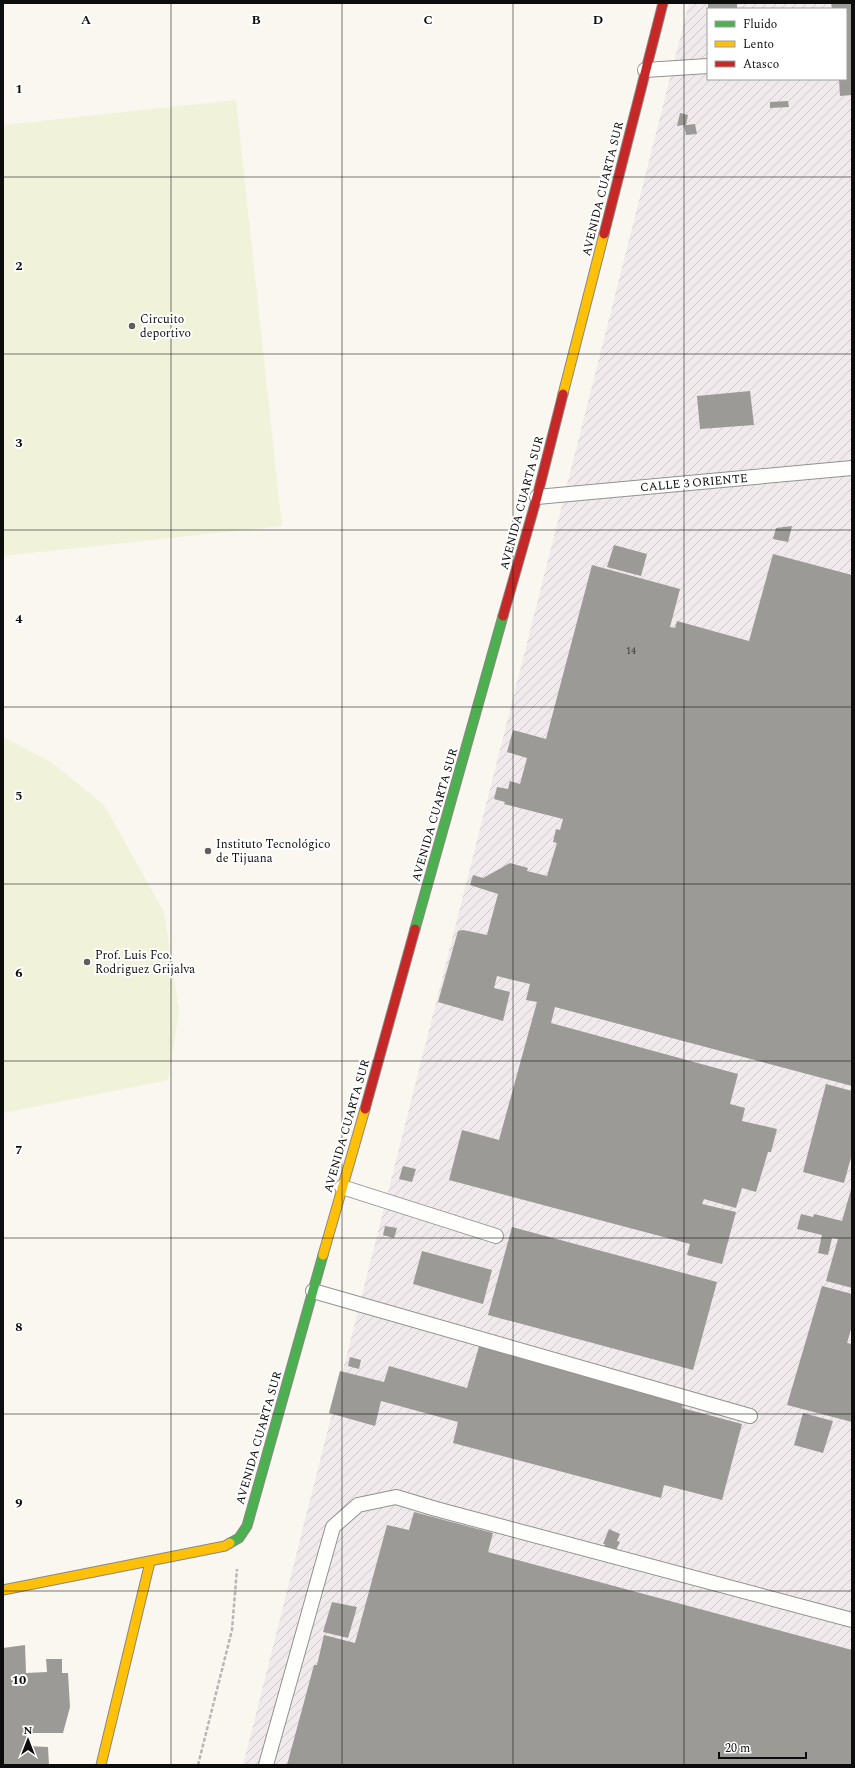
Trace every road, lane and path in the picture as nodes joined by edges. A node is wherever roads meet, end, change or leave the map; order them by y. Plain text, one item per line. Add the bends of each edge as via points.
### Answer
1 (663, 3) edge
2 (707, 66) edge
3 (646, 70) junction
4 (852, 468) edge
5 (537, 497) junction
6 (342, 1187) junction
7 (496, 1236) dead end
8 (313, 1291) junction
9 (750, 1416) dead end
10 (239, 1538) junction
11 (150, 1562) junction
12 (3, 1590) edge
13 (852, 1620) edge
14 (101, 1765) edge
15 (198, 1765) edge
16 (266, 1765) edge

1 - 3 street, AVENIDA CUARTA SUR
2 - 3 lane
3 - 5 street, AVENIDA CUARTA SUR
4 - 5 lane, CALLE 3 ORIENTE
5 - 6 street, AVENIDA CUARTA SUR
6 - 7 lane
6 - 8 street, AVENIDA CUARTA SUR
8 - 9 lane
8 - 10 street, AVENIDA CUARTA SUR via 247,1526
10 - 11 street via 225,1546
10 - 15 path via 232,1630
11 - 12 street
11 - 14 street
13 - 16 lane via 396,1497 358,1505 334,1527

